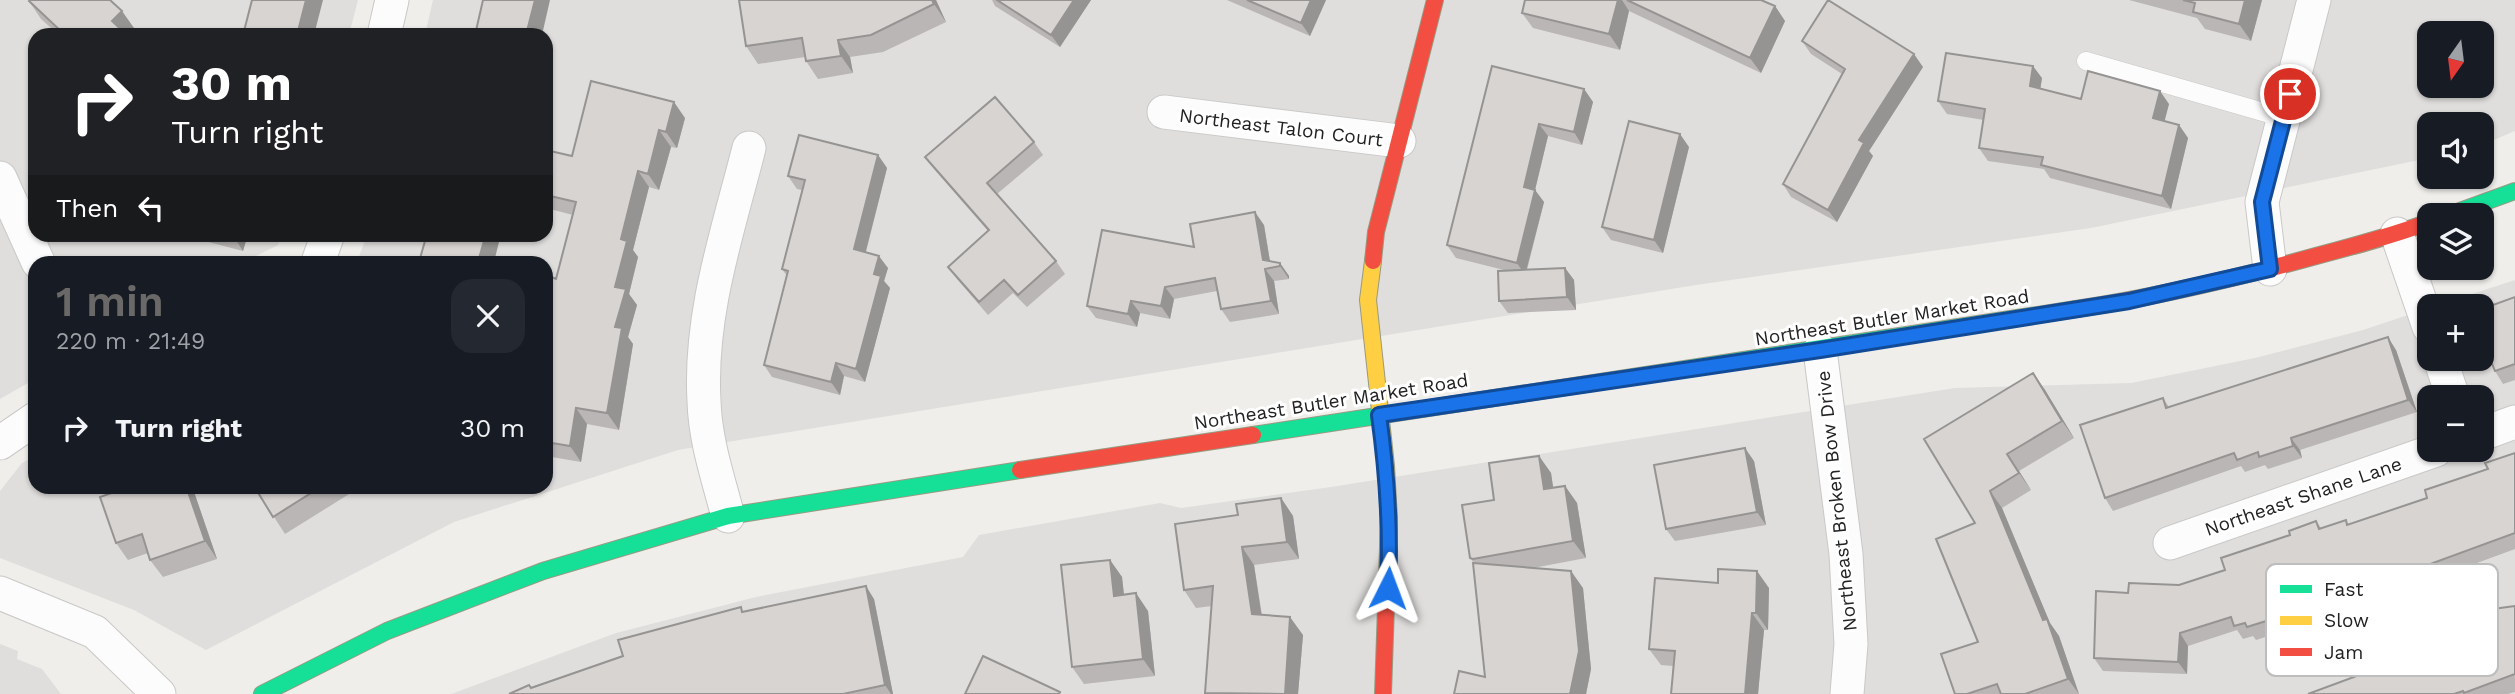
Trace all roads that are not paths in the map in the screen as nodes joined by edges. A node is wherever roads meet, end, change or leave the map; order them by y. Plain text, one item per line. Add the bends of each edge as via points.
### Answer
1 (392, 0) edge
2 (1435, 0) edge
3 (2314, 0) edge
4 (386, 28) edge
5 (2086, 61) dead end
6 (1164, 112) dead end
7 (2284, 118) junction
8 (1399, 141) junction
9 (749, 148) dead end
10 (0, 178) edge
11 (2515, 191) edge
12 (2482, 203) edge
13 (2417, 226) edge
14 (2397, 234) junction
15 (28, 240) edge
16 (2270, 269) junction
17 (2418, 294) edge
18 (1820, 350) junction
19 (1379, 415) junction
20 (2515, 422) edge
21 (28, 424) edge
22 (2494, 430) edge
23 (0, 443) edge
24 (2417, 456) edge
25 (728, 516) junction
26 (2170, 542) dead end
27 (0, 593) edge
28 (159, 694) edge
29 (262, 694) edge
30 (1382, 694) edge
31 (1847, 694) edge

1 - 4 street
2 - 8 main road
3 - 7 street
5 - 7 lane
6 - 8 street, Northeast Talon Court
7 - 16 street via 2262,202
8 - 19 main road via 1376,232 1368,300
9 - 25 street via 708,314 703,359 709,440
10 - 15 street
11 - 12 main road
13 - 14 main road, Northeast Butler Market Road
14 - 16 main road, Northeast Butler Market Road
14 - 17 street
16 - 18 main road, Northeast Butler Market Road via 2129,301
18 - 19 main road, Northeast Butler Market Road
18 - 31 street, Northeast Broken Bow Drive via 1846,554 1852,644
19 - 25 main road, Northeast Butler Market Road
19 - 30 main road via 1390,535
20 - 22 street
21 - 23 street
24 - 26 street, Northeast Shane Lane
25 - 29 main road, Northeast Butler Market Road via 543,571 387,631
27 - 28 street via 95,632

